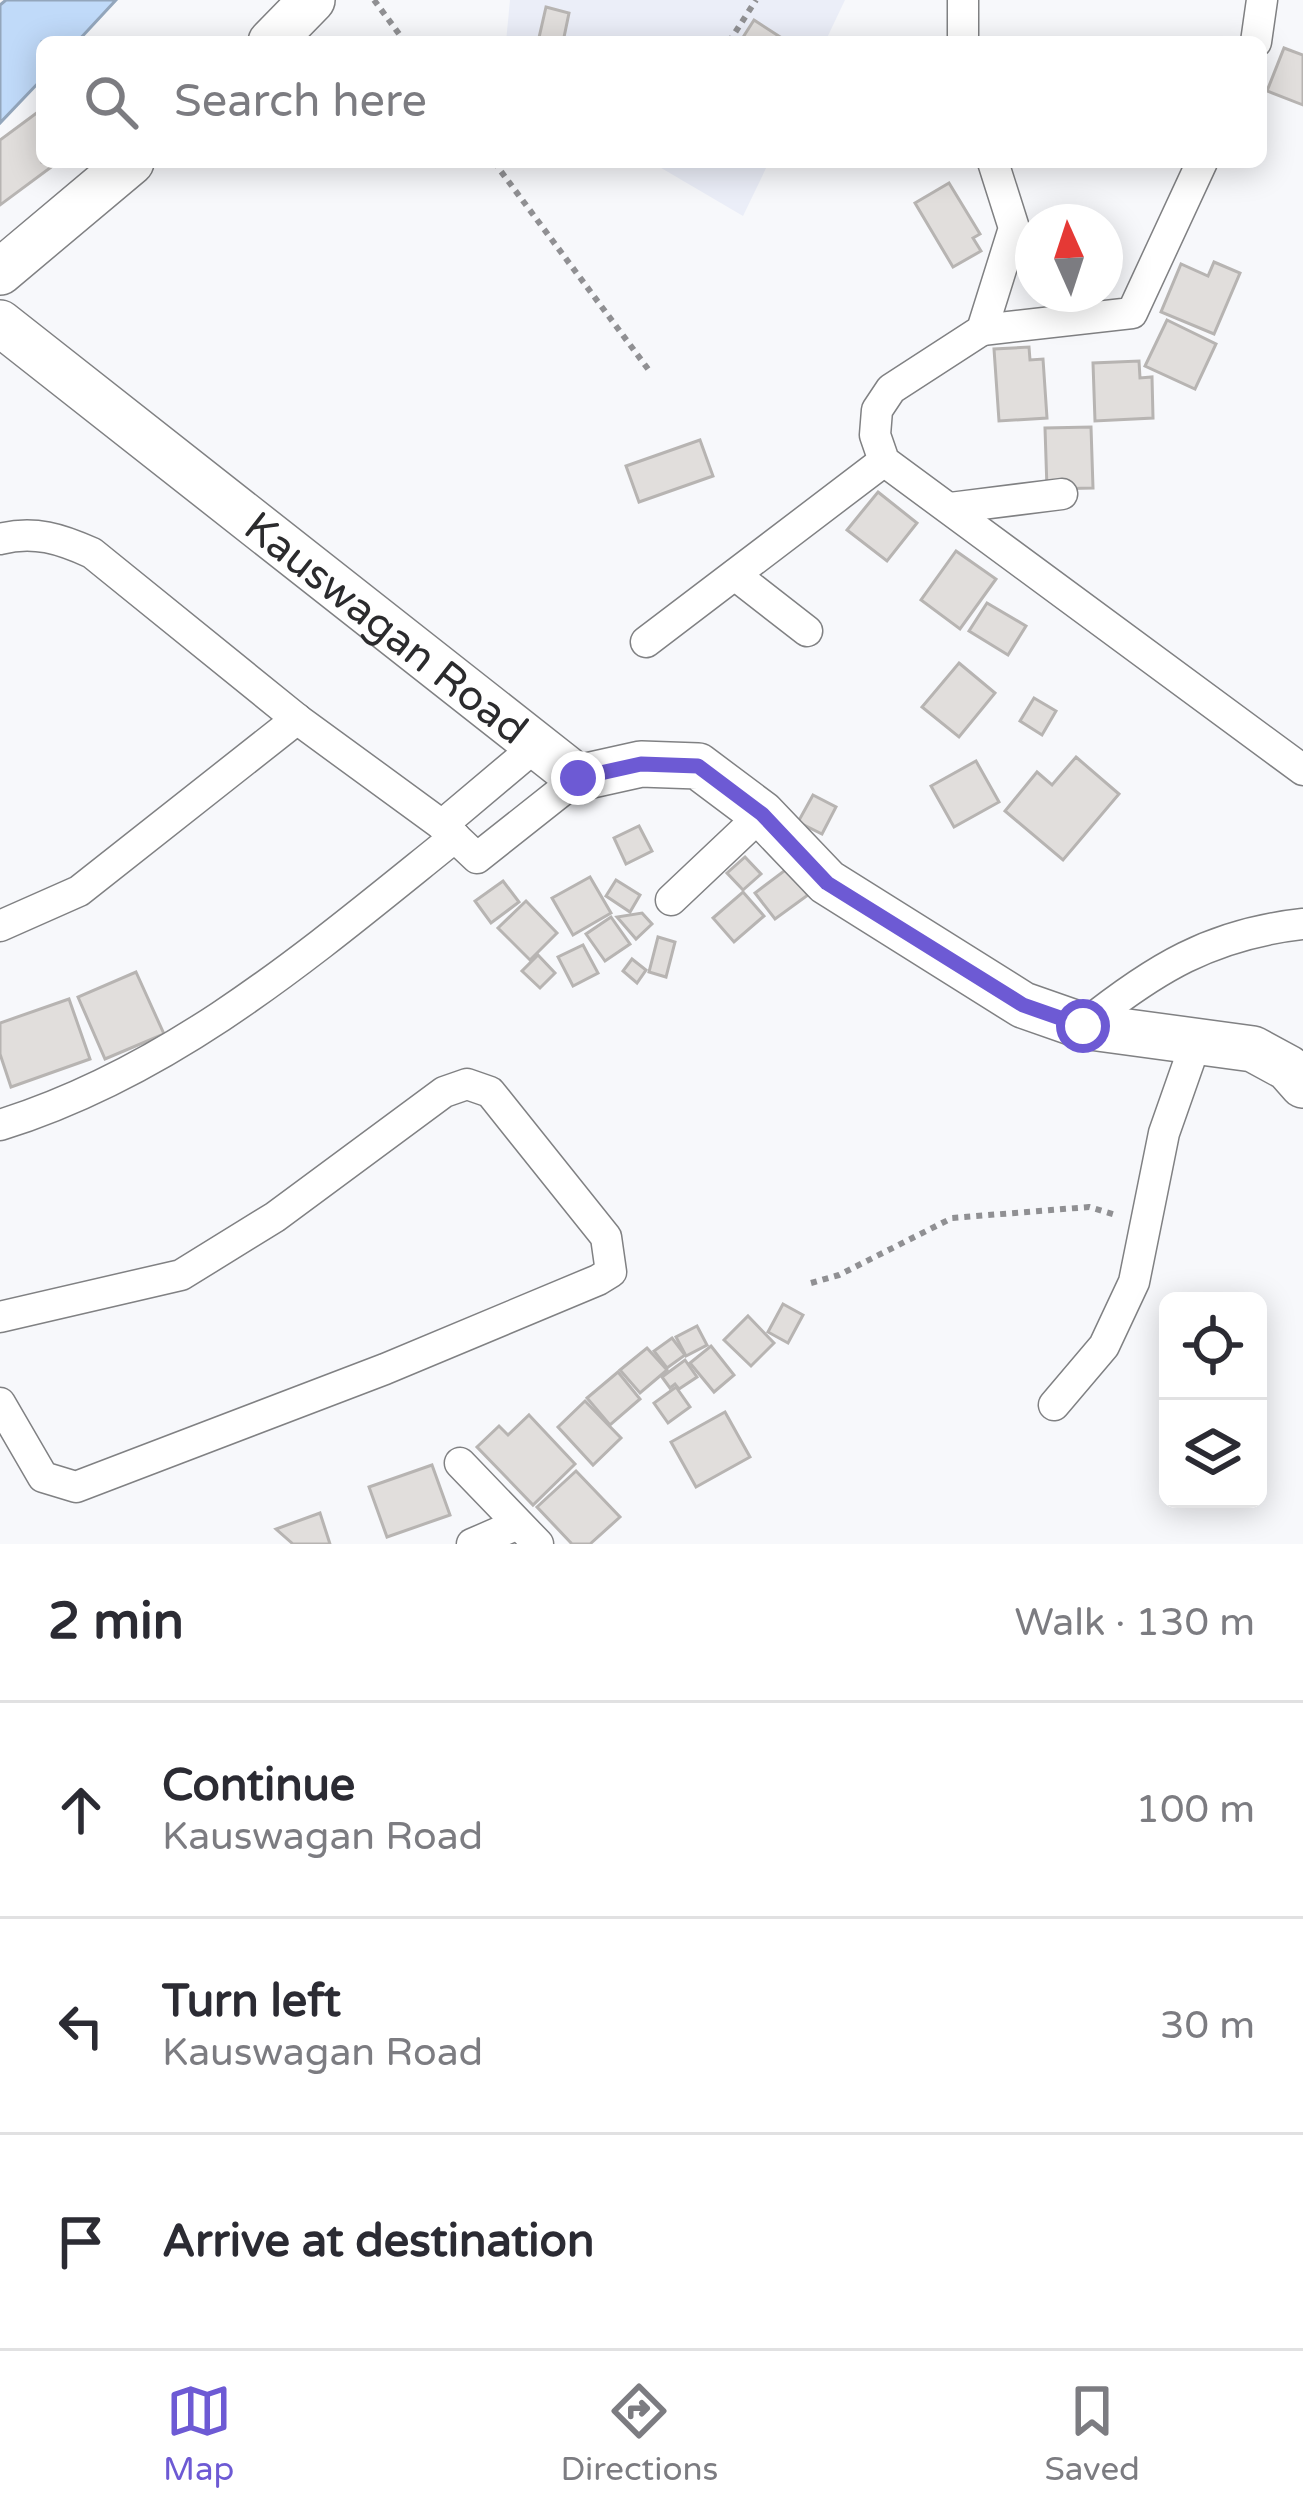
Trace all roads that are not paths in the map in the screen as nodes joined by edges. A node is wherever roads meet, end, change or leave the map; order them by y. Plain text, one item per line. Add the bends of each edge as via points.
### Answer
1 (311, 0) edge
2 (964, 0) edge
3 (1262, 0) edge
4 (277, 36) edge
5 (962, 36) edge
6 (1257, 36) edge
7 (124, 168) edge
8 (996, 168) edge
9 (1199, 168) edge
10 (0, 272) edge
11 (0, 323) edge
12 (982, 330) junction
13 (884, 461) junction
14 (1062, 494) dead end
15 (950, 508) junction
16 (0, 539) edge
17 (735, 574) junction
18 (807, 631) dead end
19 (646, 642) dead end
20 (297, 718) junction
21 (537, 745) junction
22 (1303, 770) edge
23 (578, 778) junction
24 (762, 814) junction
25 (448, 831) junction
26 (671, 900) dead end
27 (1303, 924) edge
28 (0, 926) edge
29 (1083, 1026) junction
30 (1197, 1039) junction
31 (1303, 1084) edge
32 (0, 1125) edge
33 (0, 1317) edge
34 (0, 1403) edge
35 (1054, 1405) dead end
36 (460, 1463) dead end
37 (528, 1534) edge
38 (472, 1544) edge

1 - 4 street
2 - 5 street
3 - 6 street
7 - 10 street
8 - 12 street via 1014,228
9 - 12 street via 1132,314
11 - 21 street, Kauswagan Road
12 - 13 street via 891,389 874,435
13 - 15 street
13 - 17 street
14 - 15 street
15 - 22 street
16 - 20 street via 61,539 92,553
17 - 18 street
17 - 19 street
20 - 25 street
20 - 28 street via 79,891
21 - 23 street, Kauswagan Road
21 - 25 street
23 - 24 street via 641,764 698,766
23 - 25 street via 477,858
24 - 26 street
24 - 29 street via 827,883 1023,1005
25 - 32 street via 292,968 157,1060 81,1099
27 - 29 street via 1243,931 1129,989
29 - 30 street
30 - 31 street via 1252,1049
30 - 35 street via 1164,1132 1134,1282 1104,1346
33 - 34 street via 181,1275 261,1227 444,1092 467,1084 490,1092 606,1237 614,1261 611,1272 577,1289 76,1487 43,1477
36 - 37 street
37 - 38 street

